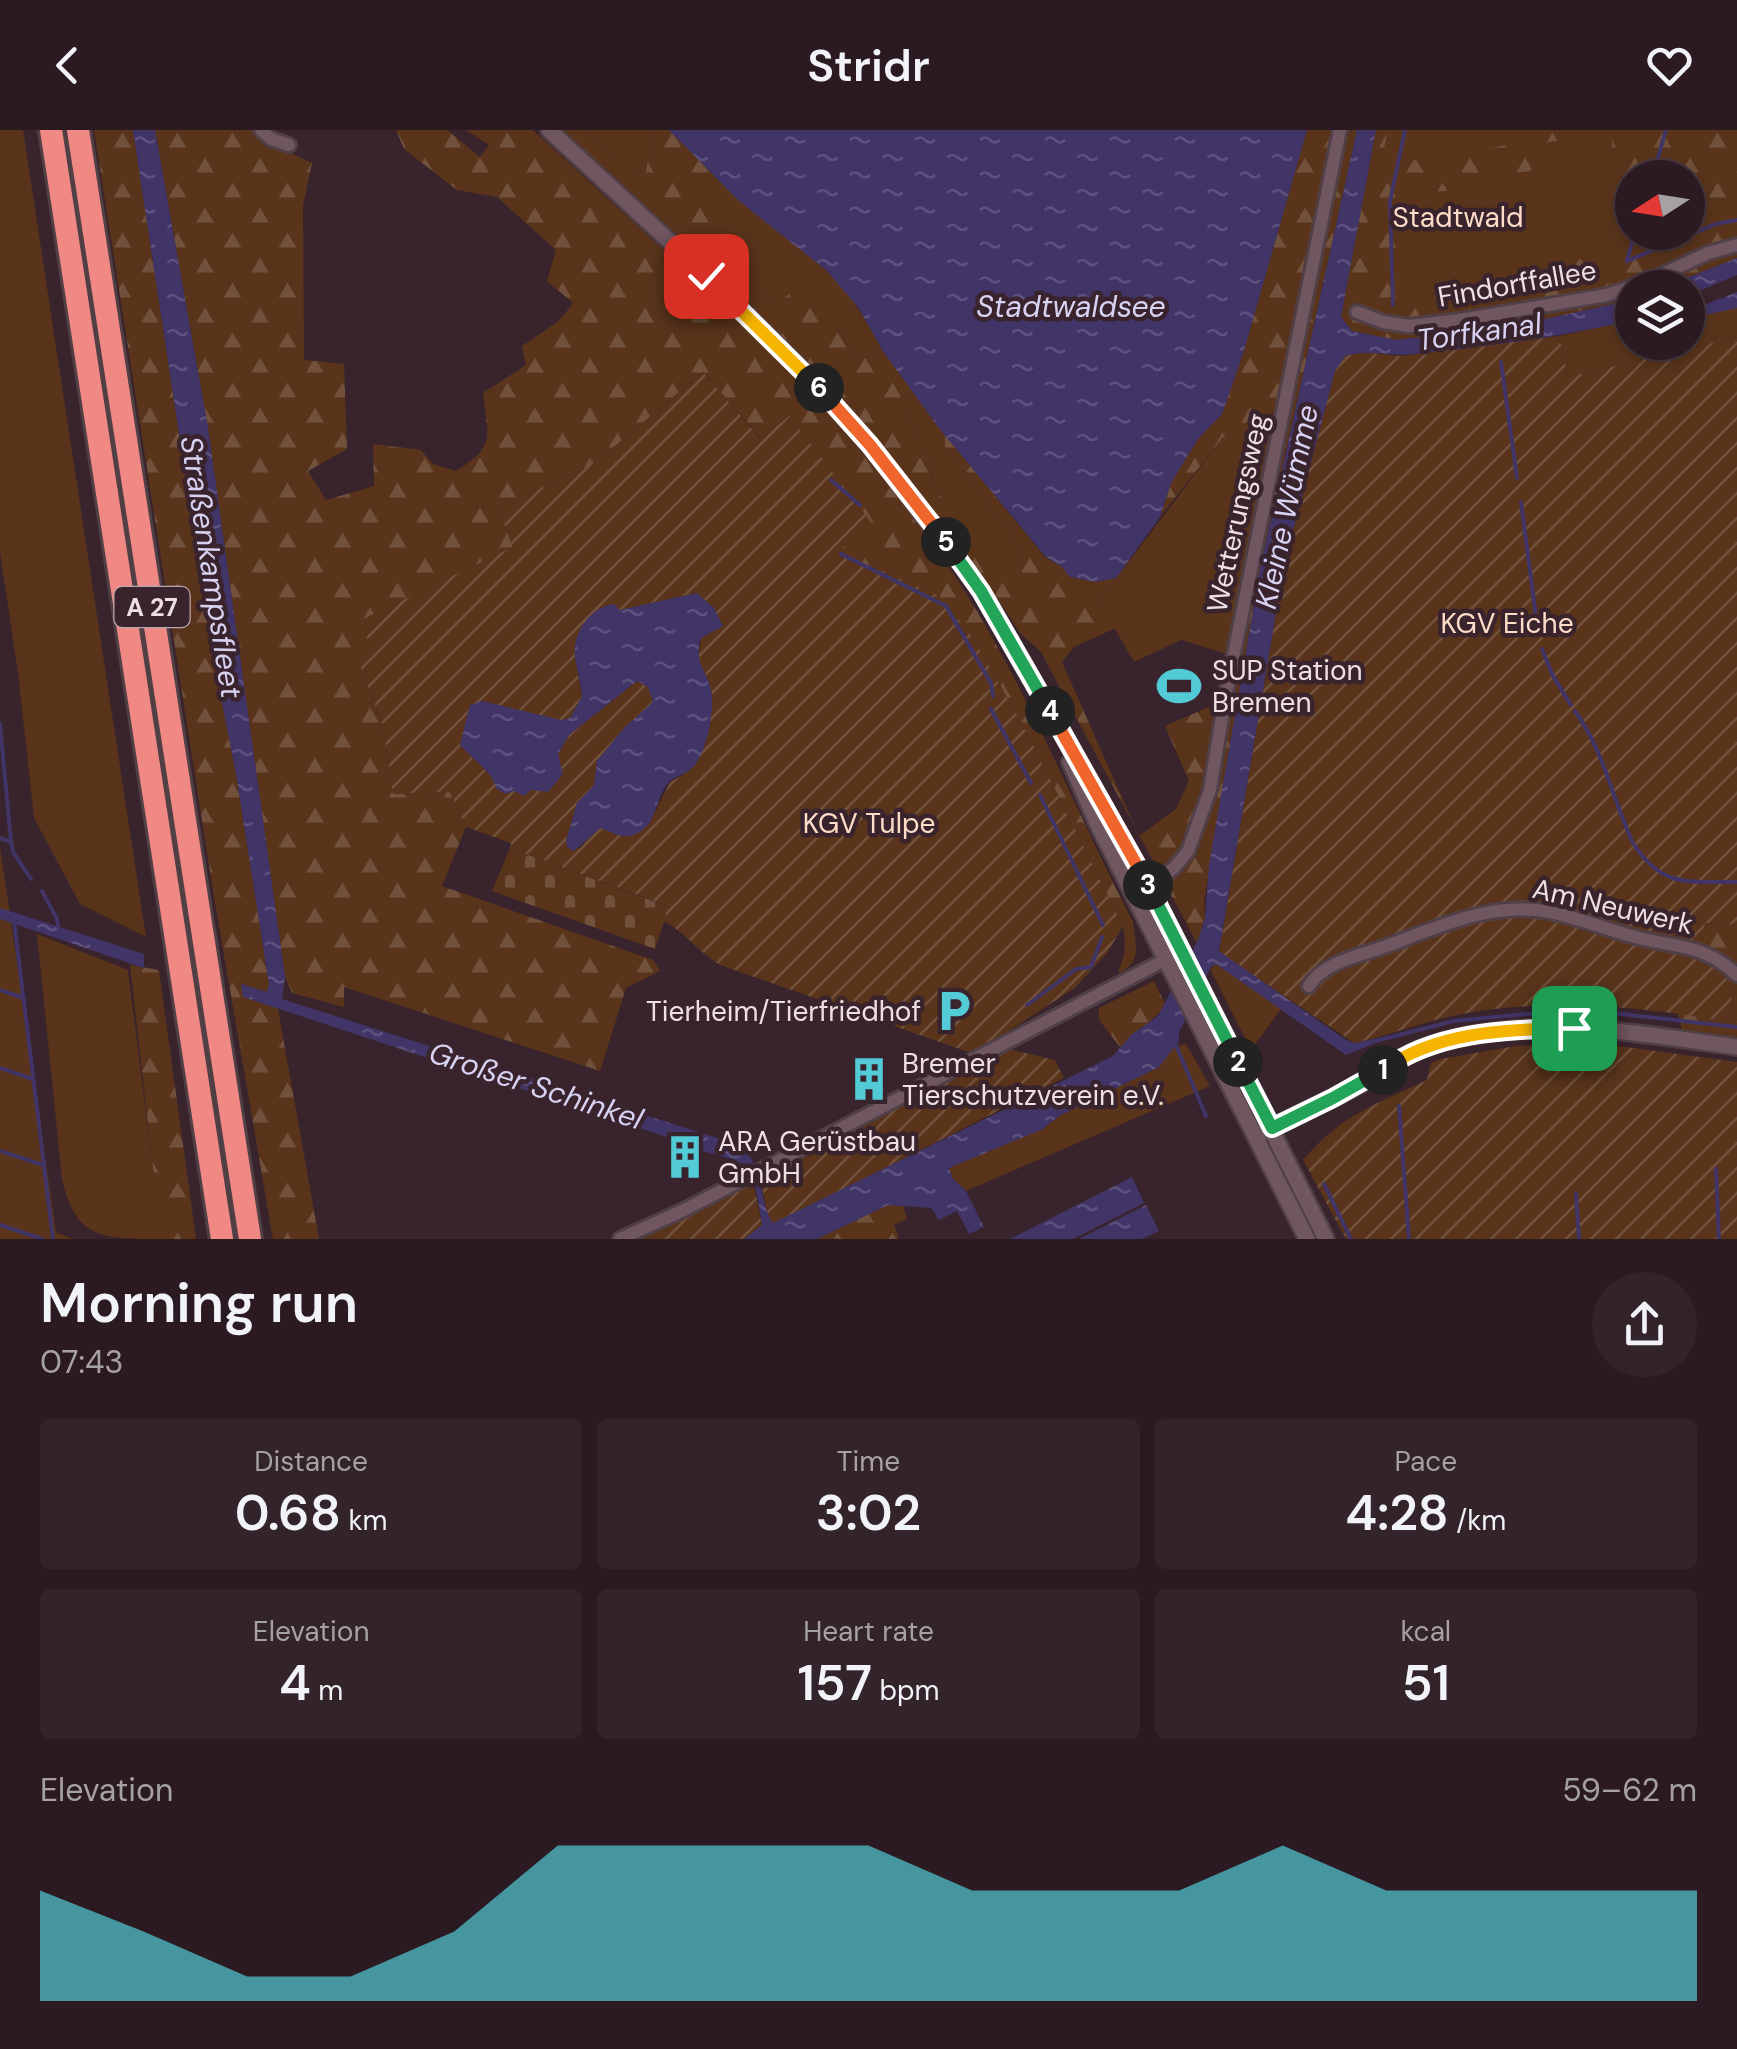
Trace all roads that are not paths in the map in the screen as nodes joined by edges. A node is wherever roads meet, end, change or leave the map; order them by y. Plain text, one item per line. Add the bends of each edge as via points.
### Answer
1 (50, 130) edge
2 (78, 130) edge
3 (261, 130) edge
4 (549, 130) edge
5 (1340, 130) edge
6 (288, 144) dead end
7 (1737, 245) edge
8 (1357, 312) dead end
9 (1042, 699) junction
10 (1149, 886) junction
11 (1184, 955) junction
12 (1166, 960) junction
13 (1737, 974) edge
14 (1309, 986) dead end
15 (1737, 1047) edge
16 (1272, 1128) junction
17 (1255, 1137) junction
18 (222, 1239) edge
19 (250, 1239) edge
20 (620, 1239) edge
21 (1307, 1239) edge
22 (1326, 1239) edge

1 - 18 highway, A 27
2 - 19 highway, A 27
3 - 6 street
4 - 9 street via 744,312 860,434 981,591
5 - 10 street, Wetterungsweg via 1210,790 1188,850
7 - 8 street, Findorffallee via 1646,282 1556,304 1409,326
9 - 10 street
9 - 12 street
10 - 11 street
11 - 12 street
11 - 16 street
12 - 17 street
12 - 20 street
13 - 14 street, Am Neuwerk via 1682,944 1538,910 1508,910 1462,918 1355,957 1317,974
15 - 16 street via 1574,1028 1455,1038 1420,1048
16 - 17 street
16 - 22 street
17 - 21 street

